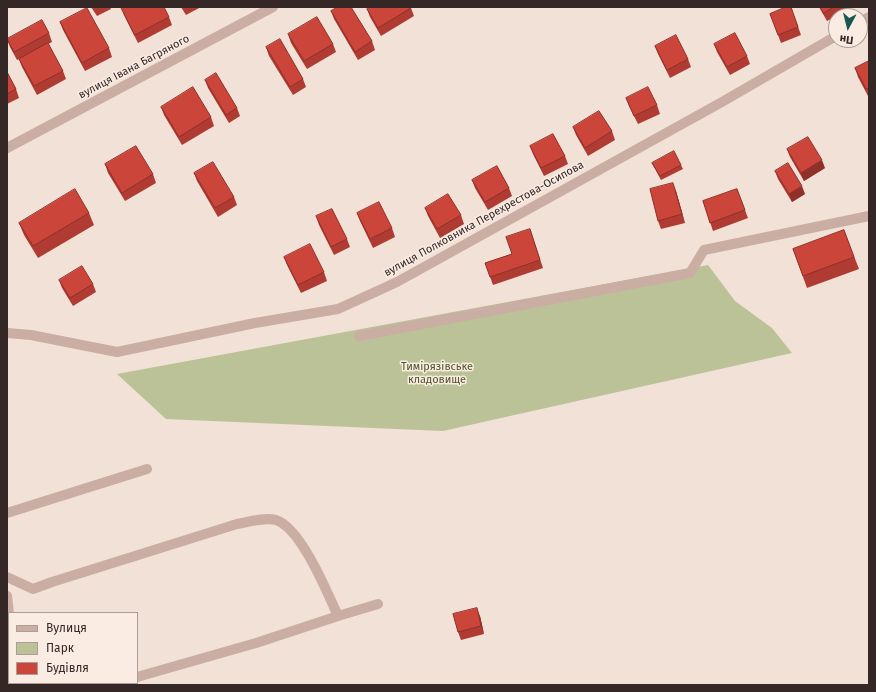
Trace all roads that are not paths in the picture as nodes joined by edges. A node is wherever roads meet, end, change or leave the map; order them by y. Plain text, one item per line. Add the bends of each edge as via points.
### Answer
1 (273, 7) edge
2 (828, 41) edge
3 (7, 148) edge
4 (869, 216) edge
5 (7, 333) edge
6 (359, 336) dead end
7 (147, 469) dead end
8 (7, 512) edge
9 (7, 577) edge
10 (7, 596) edge
11 (378, 604) dead end
12 (9, 612) edge
13 (338, 616) junction
14 (138, 677) edge

1 - 3 street, вулиця Івана Багряного
2 - 5 street, вулиця Полковника Перехрестова-Осипова via 397,282 338,310 255,323 117,352 31,335
4 - 6 street via 704,250 690,273
7 - 8 street
9 - 13 street via 34,589 236,524 262,519 276,520 288,526 311,559
10 - 12 street
11 - 13 street
13 - 14 street via 256,643

